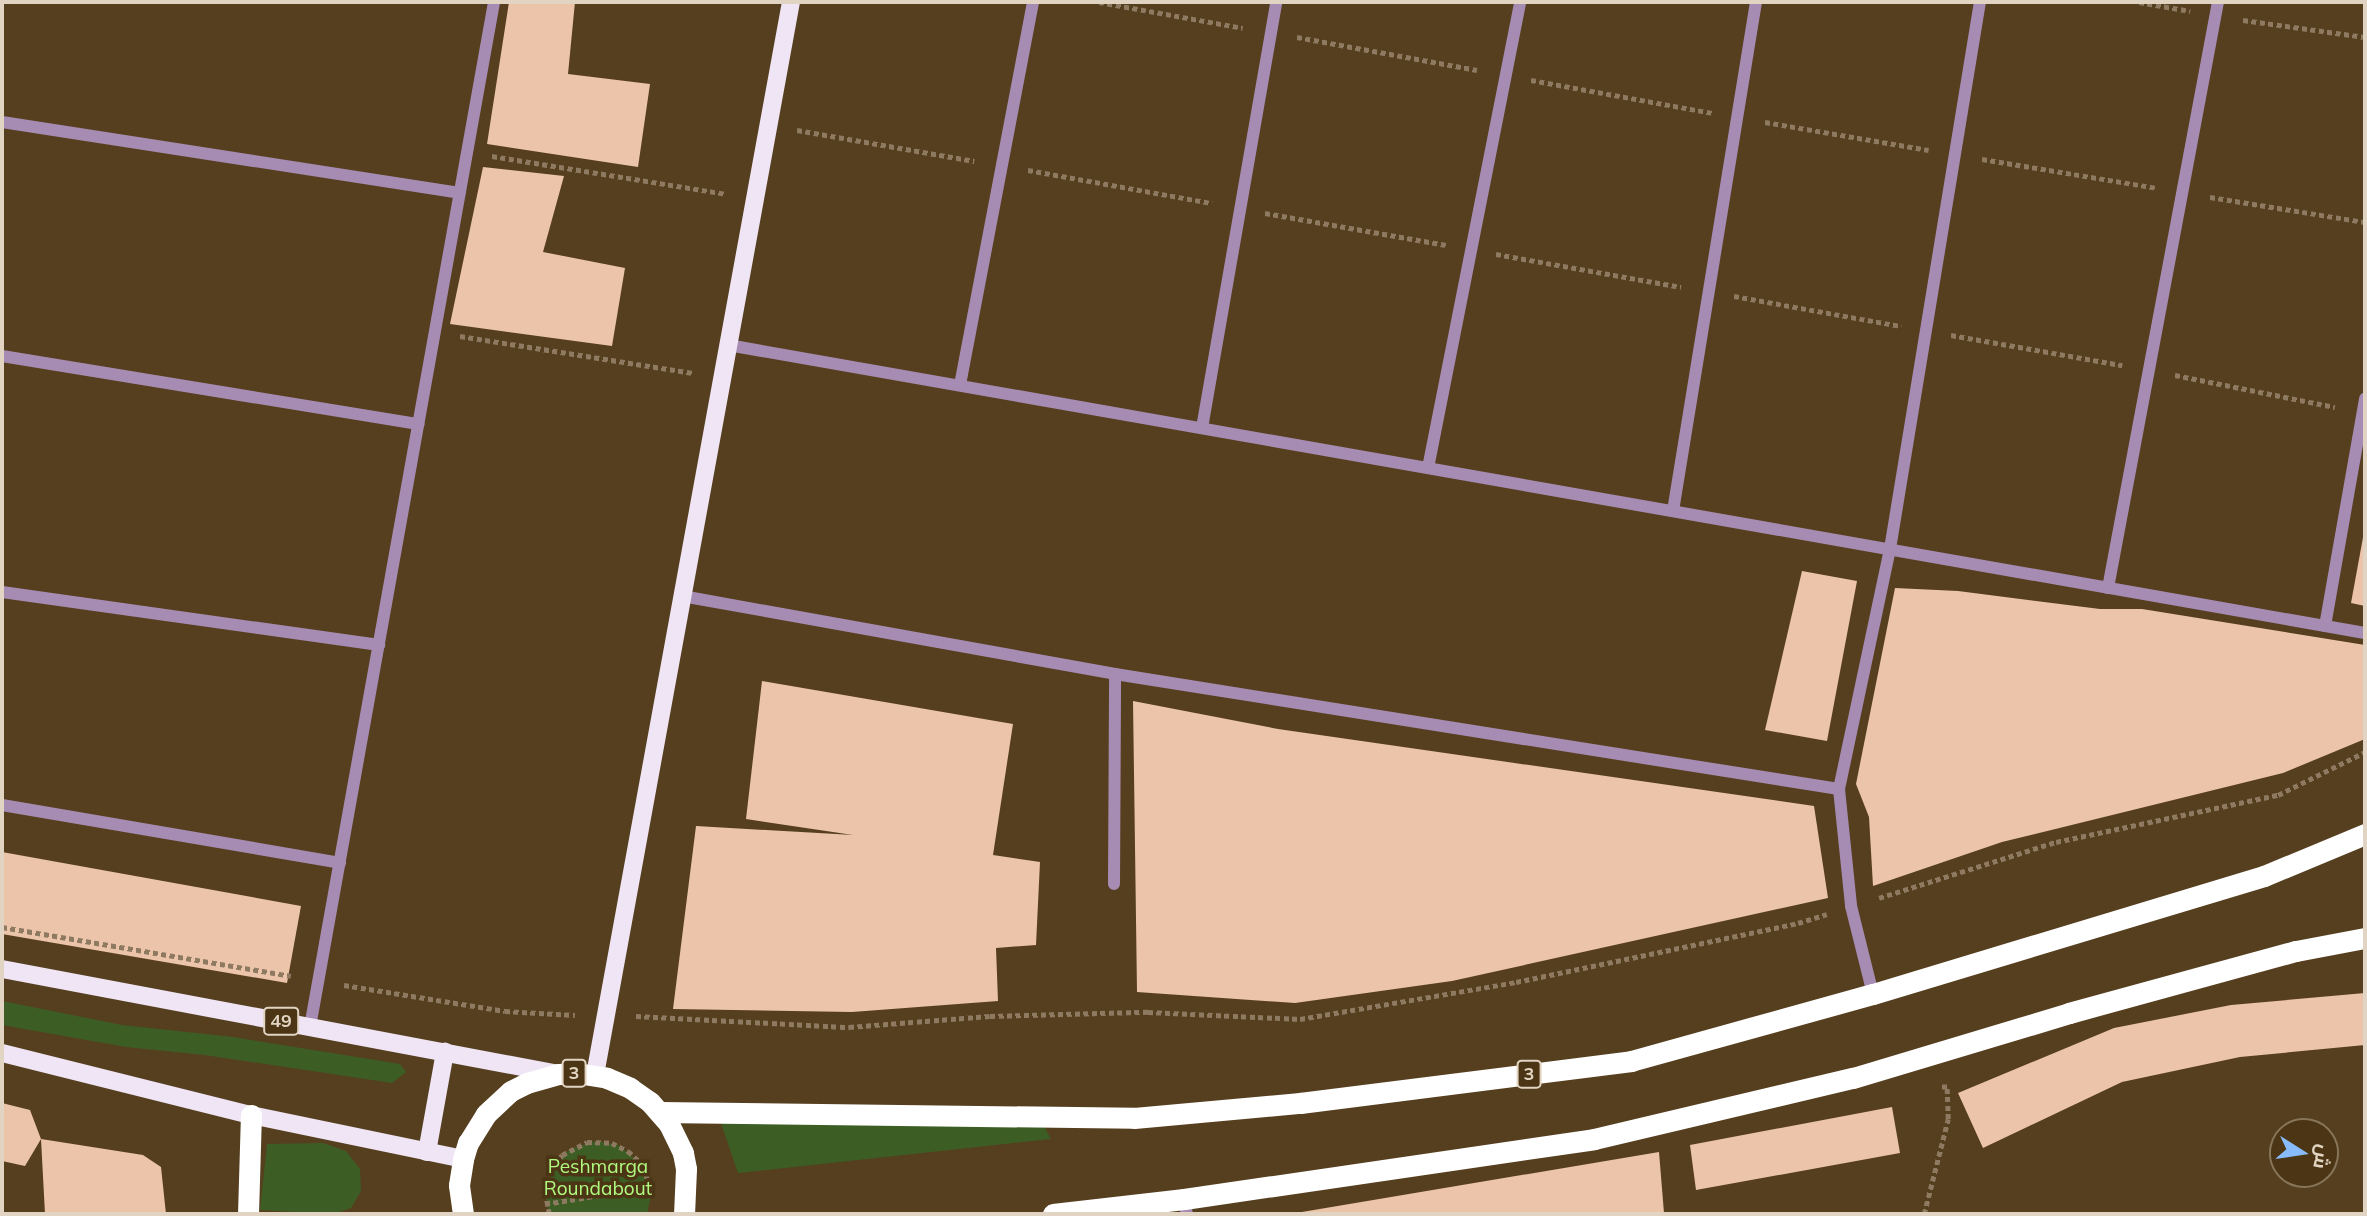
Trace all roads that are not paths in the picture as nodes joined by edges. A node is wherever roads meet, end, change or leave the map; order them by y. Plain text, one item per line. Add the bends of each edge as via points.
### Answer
1 (494, 2) edge
2 (791, 2) edge
3 (1033, 2) edge
4 (1276, 2) edge
5 (1520, 2) edge
6 (1756, 2) edge
7 (1980, 2) edge
8 (2218, 2) edge
9 (2, 122) edge
10 (460, 193) junction
11 (728, 345) junction
12 (2, 356) edge
13 (960, 385) junction
14 (2365, 398) edge
15 (418, 424) junction
16 (1202, 428) junction
17 (1428, 468) junction
18 (1673, 511) junction
19 (1890, 549) junction
20 (2108, 588) junction
21 (2, 592) edge
22 (682, 596) junction
23 (2325, 626) junction
24 (2365, 633) edge
25 (379, 645) junction
26 (1115, 674) junction
27 (1839, 789) junction
28 (2, 805) edge
29 (2365, 834) edge
30 (340, 863) junction
31 (1114, 884) dead end
32 (2365, 938) edge
33 (2, 969) edge
34 (1873, 995) junction
35 (310, 1027) junction
36 (444, 1052) junction
37 (2, 1054) edge
38 (559, 1074) junction
39 (595, 1075) junction
40 (659, 1112) junction
41 (251, 1115) junction
42 (427, 1152) junction
43 (463, 1159) junction
44 (1186, 1207) edge
45 (248, 1214) edge
46 (463, 1214) edge
47 (684, 1214) edge
48 (1053, 1214) edge

1 - 10 street
2 - 11 main road
3 - 13 street
4 - 16 street
5 - 17 street
6 - 18 street
7 - 19 street
8 - 20 street
9 - 10 street
10 - 15 street
11 - 13 street
11 - 22 main road
12 - 15 street
13 - 16 street
14 - 23 street
15 - 25 street
16 - 17 street
17 - 18 street
18 - 19 street
19 - 20 street
19 - 27 street
20 - 23 street
21 - 25 street
22 - 26 street
22 - 39 main road
23 - 24 street
25 - 30 street
26 - 27 street
26 - 31 street
27 - 34 street via 1851,906
28 - 30 street
29 - 34 highway, 3 via 2264,876
30 - 35 street
32 - 44 highway via 2296,951 2069,1013 1853,1078 1594,1139
33 - 35 main road, 49
34 - 40 highway, 3 via 1631,1061 1286,1105 1134,1118
35 - 36 main road, 49
36 - 38 main road, 49
36 - 42 main road
37 - 41 main road
38 - 39 highway, 3
38 - 43 highway, 3 via 527,1083 498,1102 476,1128
39 - 40 highway, 3 via 630,1088
40 - 47 highway, 3 via 682,1153 687,1185
41 - 42 main road
41 - 45 highway
42 - 43 main road
43 - 46 highway, 3 via 459,1185
44 - 48 highway

